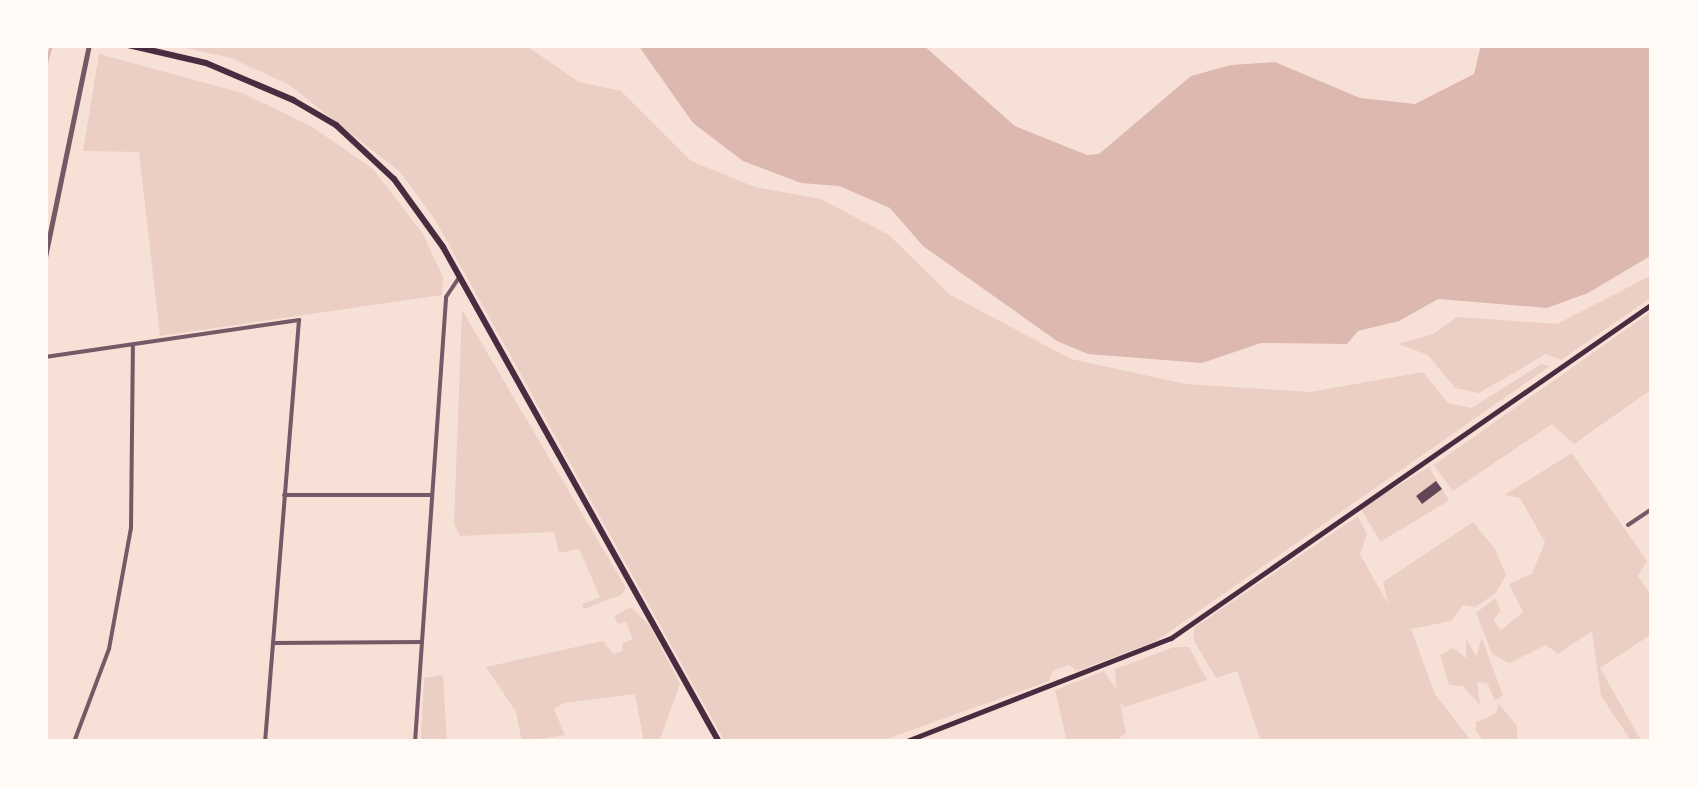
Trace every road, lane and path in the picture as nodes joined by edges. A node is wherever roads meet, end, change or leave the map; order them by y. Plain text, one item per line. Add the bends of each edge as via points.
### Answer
1 (89, 45) edge
2 (128, 45) edge
3 (45, 257) edge
4 (460, 278) junction
5 (1652, 304) edge
6 (133, 345) junction
7 (45, 358) edge
8 (284, 495) junction
9 (432, 496) junction
10 (1652, 509) edge
11 (1628, 525) dead end
12 (422, 642) junction
13 (273, 644) junction
14 (74, 742) edge
15 (265, 742) edge
16 (415, 742) edge
17 (719, 742) edge
18 (904, 742) edge

1 - 3 street
2 - 4 highway via 230,72 336,126 406,193
4 - 9 street via 446,297
4 - 17 highway
5 - 18 main road via 1171,638
6 - 7 street
6 - 8 street via 299,320
6 - 14 street via 131,528 109,648
8 - 9 street
8 - 13 street
9 - 12 street
10 - 11 street
12 - 13 street
12 - 16 street
13 - 15 street

